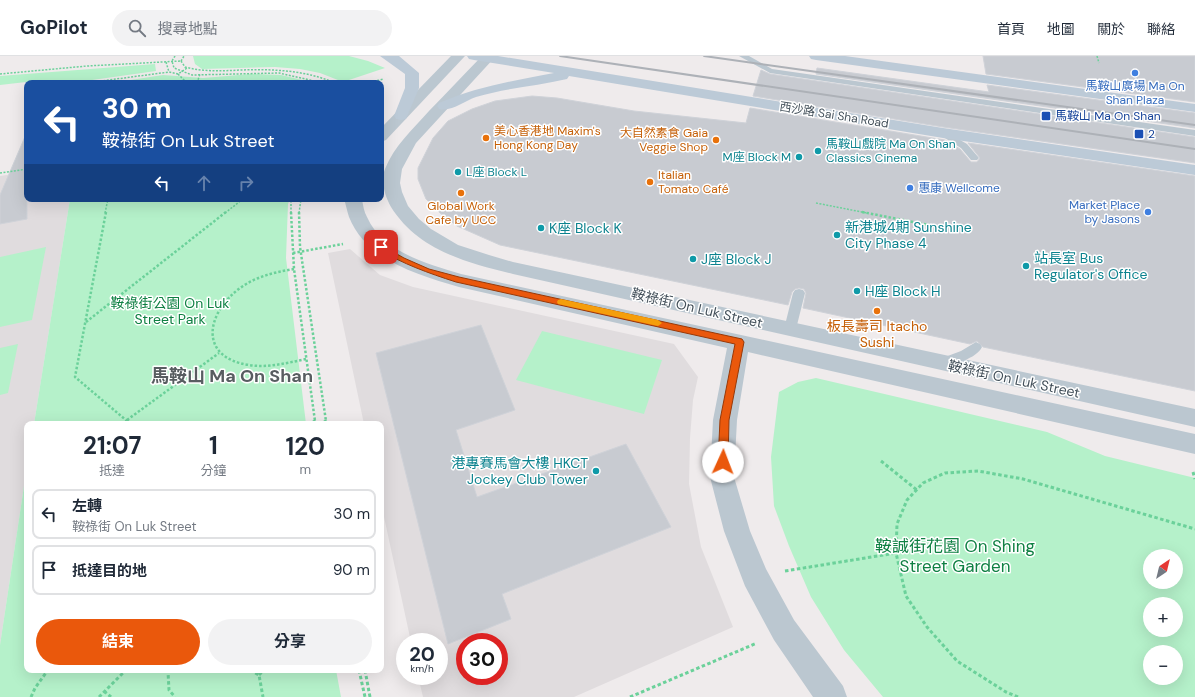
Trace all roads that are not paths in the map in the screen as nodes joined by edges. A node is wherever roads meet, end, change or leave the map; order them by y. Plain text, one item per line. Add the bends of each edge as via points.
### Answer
1 (387, 56) edge
2 (458, 56) edge
3 (474, 56) edge
4 (742, 56) edge
5 (816, 56) edge
6 (488, 57) edge
7 (572, 58) dead end
8 (581, 73) junction
9 (653, 85) junction
10 (444, 106) junction
11 (1195, 108) edge
12 (402, 116) junction
13 (943, 133) junction
14 (1195, 133) edge
15 (384, 134) edge
16 (974, 158) dead end
17 (1195, 170) edge
18 (354, 202) edge
19 (799, 293) dead end
20 (790, 329) junction
21 (739, 342) junction
22 (976, 347) dead end
23 (942, 363) junction
24 (1195, 418) edge
25 (1195, 444) edge
26 (832, 697) edge

1 - 12 main road via 412,73 412,88
2 - 12 street
3 - 6 main road, 西沙路 Sai Sha Road
4 - 14 lane via 770,71
5 - 11 main road
6 - 8 main road, 西沙路 Sai Sha Road
6 - 10 street, 鞍祿街 On Luk Street
7 - 9 main road
8 - 9 main road, 西沙路 Sai Sha Road
8 - 10 main road via 493,88 469,94
9 - 13 main road, 西沙路 Sai Sha Road
10 - 20 street, 鞍祿街 On Luk Street via 410,141 392,173 392,188 397,204 408,219 428,236 479,259
12 - 15 street
13 - 16 lane via 964,146
13 - 17 main road, 西沙路 Sai Sha Road
18 - 21 street, 鞍祿街 On Luk Street via 364,229 381,247 402,260 426,270 459,280
19 - 20 lane
20 - 23 street, 鞍祿街 On Luk Street
21 - 25 street, 鞍祿街 On Luk Street
21 - 26 street via 725,420 722,477 737,531 755,577 784,630
22 - 23 lane
23 - 24 street, 鞍祿街 On Luk Street

